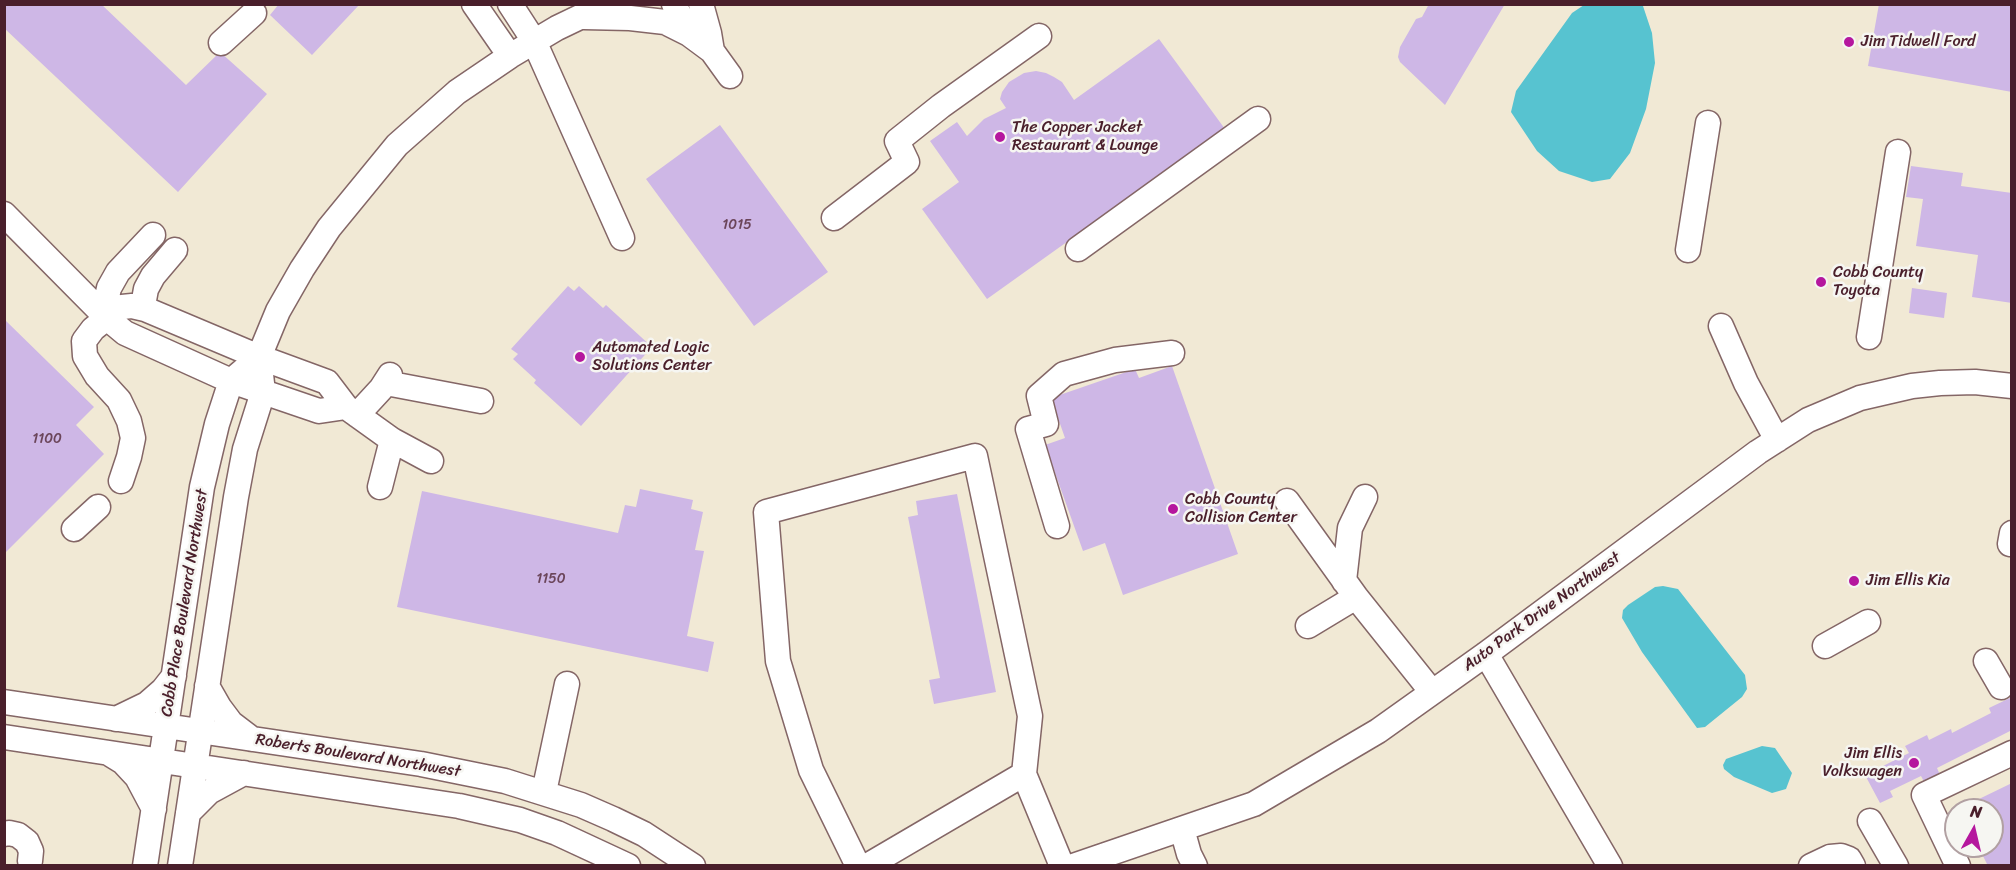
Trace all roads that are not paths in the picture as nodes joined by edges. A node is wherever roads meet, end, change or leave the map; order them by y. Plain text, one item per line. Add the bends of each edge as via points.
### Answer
1 (474, 4) edge
2 (510, 4) edge
3 (607, 4) edge
4 (674, 4) edge
5 (701, 4) edge
6 (254, 13) dead end
7 (579, 17) junction
8 (689, 34) junction
9 (1039, 36) dead end
10 (534, 41) junction
11 (221, 43) dead end
12 (712, 51) junction
13 (510, 56) junction
14 (730, 76) dead end
15 (1258, 119) dead end
16 (1708, 123) dead end
17 (1898, 152) dead end
18 (4, 214) edge
19 (834, 218) dead end
20 (153, 235) dead end
21 (622, 238) dead end
22 (1078, 249) dead end
23 (175, 250) dead end
24 (1688, 250) dead end
25 (145, 309) junction
26 (107, 318) junction
27 (1721, 326) dead end
28 (1869, 337) dead end
29 (1172, 353) dead end
30 (259, 357) junction
31 (231, 381) junction
32 (2012, 386) edge
33 (263, 392) junction
34 (481, 401) dead end
35 (351, 411) junction
36 (392, 440) junction
37 (1777, 440) junction
38 (432, 461) dead end
39 (121, 481) dead end
40 (380, 487) dead end
41 (1365, 497) dead end
42 (1287, 501) dead end
43 (98, 507) dead end
44 (1057, 526) dead end
45 (74, 529) dead end
46 (1350, 589) junction
47 (1868, 622) dead end
48 (1308, 626) dead end
49 (1826, 646) dead end
50 (1486, 654) junction
51 (1986, 661) dead end
52 (174, 676) junction
53 (567, 684) dead end
54 (207, 686) junction
55 (2001, 687) dead end
56 (1432, 692) junction
57 (4, 702) edge
58 (116, 719) junction
59 (166, 726) junction
60 (200, 732) junction
61 (4, 736) edge
62 (252, 740) junction
63 (108, 753) junction
64 (2012, 753) edge
65 (161, 760) junction
66 (195, 766) junction
67 (244, 773) junction
68 (1023, 774) junction
69 (544, 792) junction
70 (154, 809) junction
71 (188, 813) junction
72 (1870, 821) dead end
73 (1182, 829) junction
74 (4, 834) edge
75 (30, 861) dead end
76 (145, 866) edge
77 (180, 866) edge
78 (628, 866) edge
79 (693, 866) edge
80 (858, 866) edge
81 (867, 866) edge
82 (1062, 866) edge
83 (1073, 866) edge
84 (1195, 866) edge
85 (1610, 866) edge
86 (1811, 866) edge
87 (1853, 866) edge
88 (1896, 866) edge
89 (1958, 866) edge

1 - 13 street
2 - 10 street
3 - 7 street
4 - 8 street
5 - 12 street
6 - 11 street
7 - 8 street via 665,22
7 - 10 street
8 - 12 street
9 - 19 street via 897,141 907,162
10 - 13 street
10 - 21 street
12 - 14 street
13 - 30 street via 457,92 397,145 302,269
15 - 22 street
16 - 24 street
17 - 28 street
18 - 26 street
20 - 26 street via 118,272 109,288
23 - 25 street via 146,289
25 - 26 street via 122,307
25 - 30 street
26 - 31 street via 130,336
26 - 39 street via 84,341 85,356 119,400 129,421 132,438
27 - 37 street
29 - 44 street via 1115,360 1064,374 1039,396 1046,424 1028,429
30 - 31 street
30 - 33 street, Cobb Place Boulevard Northwest
30 - 35 street via 327,382
31 - 33 street
31 - 52 street, Cobb Place Boulevard Northwest via 202,487
32 - 37 street, Auto Park Drive Northwest via 1940,382 1884,391 1833,408
33 - 35 street via 319,411
33 - 54 street, Cobb Place Boulevard Northwest via 236,497
34 - 35 street via 388,379
35 - 36 street
36 - 38 street
36 - 40 street
37 - 50 street, Auto Park Drive Northwest
41 - 46 street via 1350,528
42 - 46 street
43 - 45 street
46 - 48 street
46 - 56 street
47 - 49 street
50 - 56 street, Auto Park Drive Northwest
50 - 85 street
51 - 55 street
52 - 58 street via 147,704
52 - 59 street, Cobb Place Boulevard Northwest
53 - 69 street
54 - 60 street, Cobb Place Boulevard Northwest
54 - 62 street via 225,716
56 - 73 street, Auto Park Drive Northwest via 1378,731 1254,804
57 - 58 street, Roberts Boulevard Northwest
58 - 59 street, Roberts Boulevard Northwest
59 - 60 street, Roberts Boulevard Northwest
59 - 65 street, Cobb Place Boulevard Northwest
60 - 62 street, Roberts Boulevard Northwest
60 - 66 street, Cobb Place Boulevard Northwest
61 - 63 street, Roberts Boulevard Northwest
62 - 69 street, Roberts Boulevard Northwest via 449,769
63 - 65 street, Roberts Boulevard Northwest
63 - 70 street via 137,777
64 - 89 street via 1924,795
65 - 66 street, Roberts Boulevard Northwest
65 - 70 street, Cobb Place Boulevard Northwest
66 - 67 street, Roberts Boulevard Northwest
66 - 71 street, Cobb Place Boulevard Northwest
67 - 71 street via 216,788
67 - 78 street, Roberts Boulevard Northwest via 490,812 557,833
68 - 80 street via 1030,716 975,456 766,512 778,661 811,771
68 - 81 street
68 - 82 street
69 - 79 street, Roberts Boulevard Northwest via 644,834
70 - 76 street, Cobb Place Boulevard Northwest
71 - 77 street, Cobb Place Boulevard Northwest
72 - 88 street
73 - 83 street, Auto Park Drive Northwest
73 - 84 street
74 - 75 street via 18,835 27,842
86 - 87 street via 1841,856

